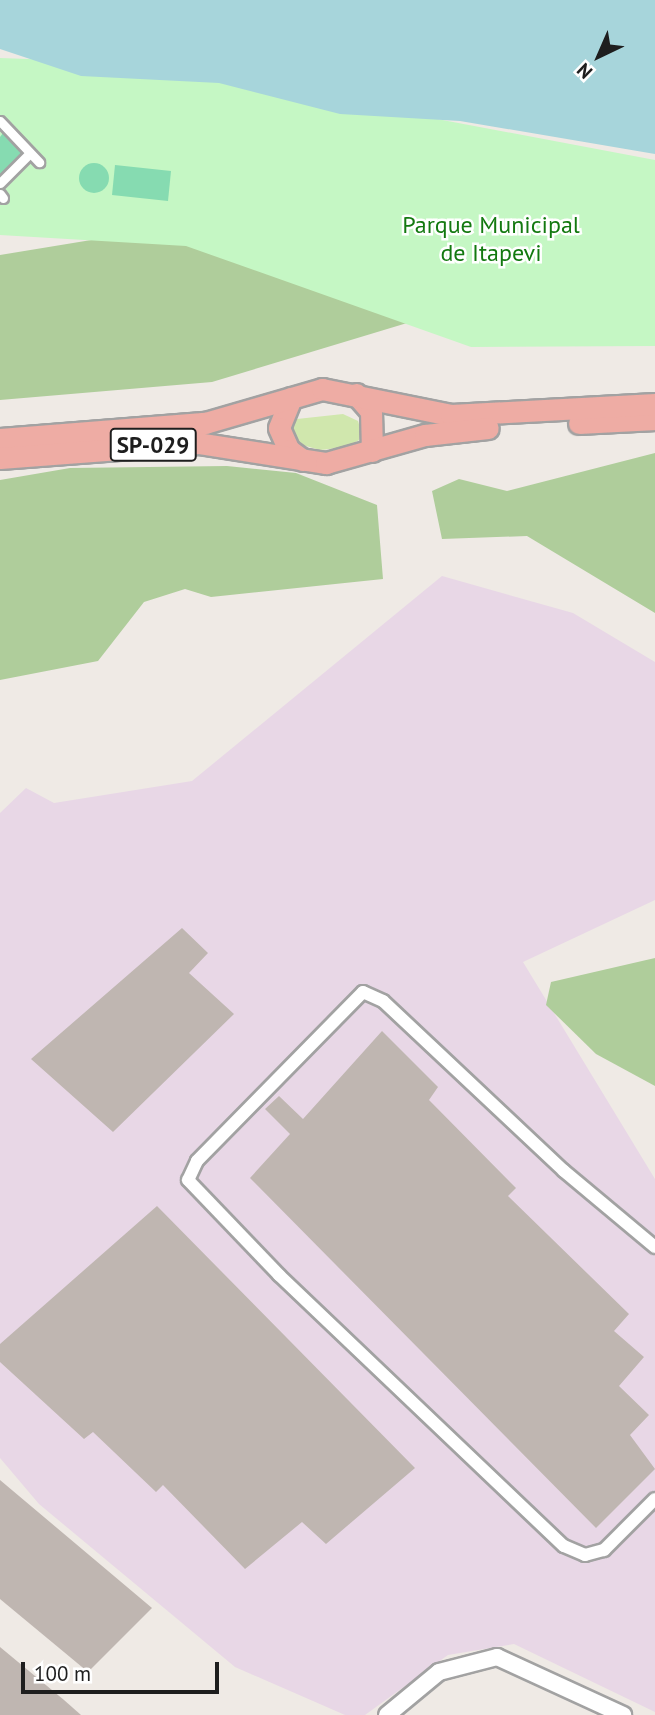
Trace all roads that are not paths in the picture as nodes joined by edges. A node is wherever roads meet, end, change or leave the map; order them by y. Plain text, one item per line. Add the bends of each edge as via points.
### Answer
1 (1, 125) edge
2 (30, 153) junction
3 (39, 162) dead end
4 (0, 183) edge
5 (356, 394) junction
6 (291, 398) junction
7 (655, 404) edge
8 (655, 419) edge
9 (0, 439) edge
10 (372, 452) junction
11 (0, 458) edge
12 (305, 461) junction
13 (655, 1247) edge
14 (655, 1499) edge
15 (387, 1715) edge
16 (623, 1715) edge

1 - 2 street
2 - 3 street
2 - 4 street
5 - 6 highway, SP-029 via 322,389
5 - 7 highway, SP-029 via 451,415
5 - 10 highway via 371,411
6 - 9 highway, SP-029 via 186,426
6 - 12 highway via 280,415 281,439
8 - 10 highway, SP-029 via 469,429
10 - 12 highway, SP-029 via 340,461
11 - 12 highway, SP-029 via 198,443
13 - 14 street via 564,1171 383,1001 363,992 197,1161 188,1180 279,1275 564,1546 585,1555 604,1550
15 - 16 street via 439,1672 496,1657

